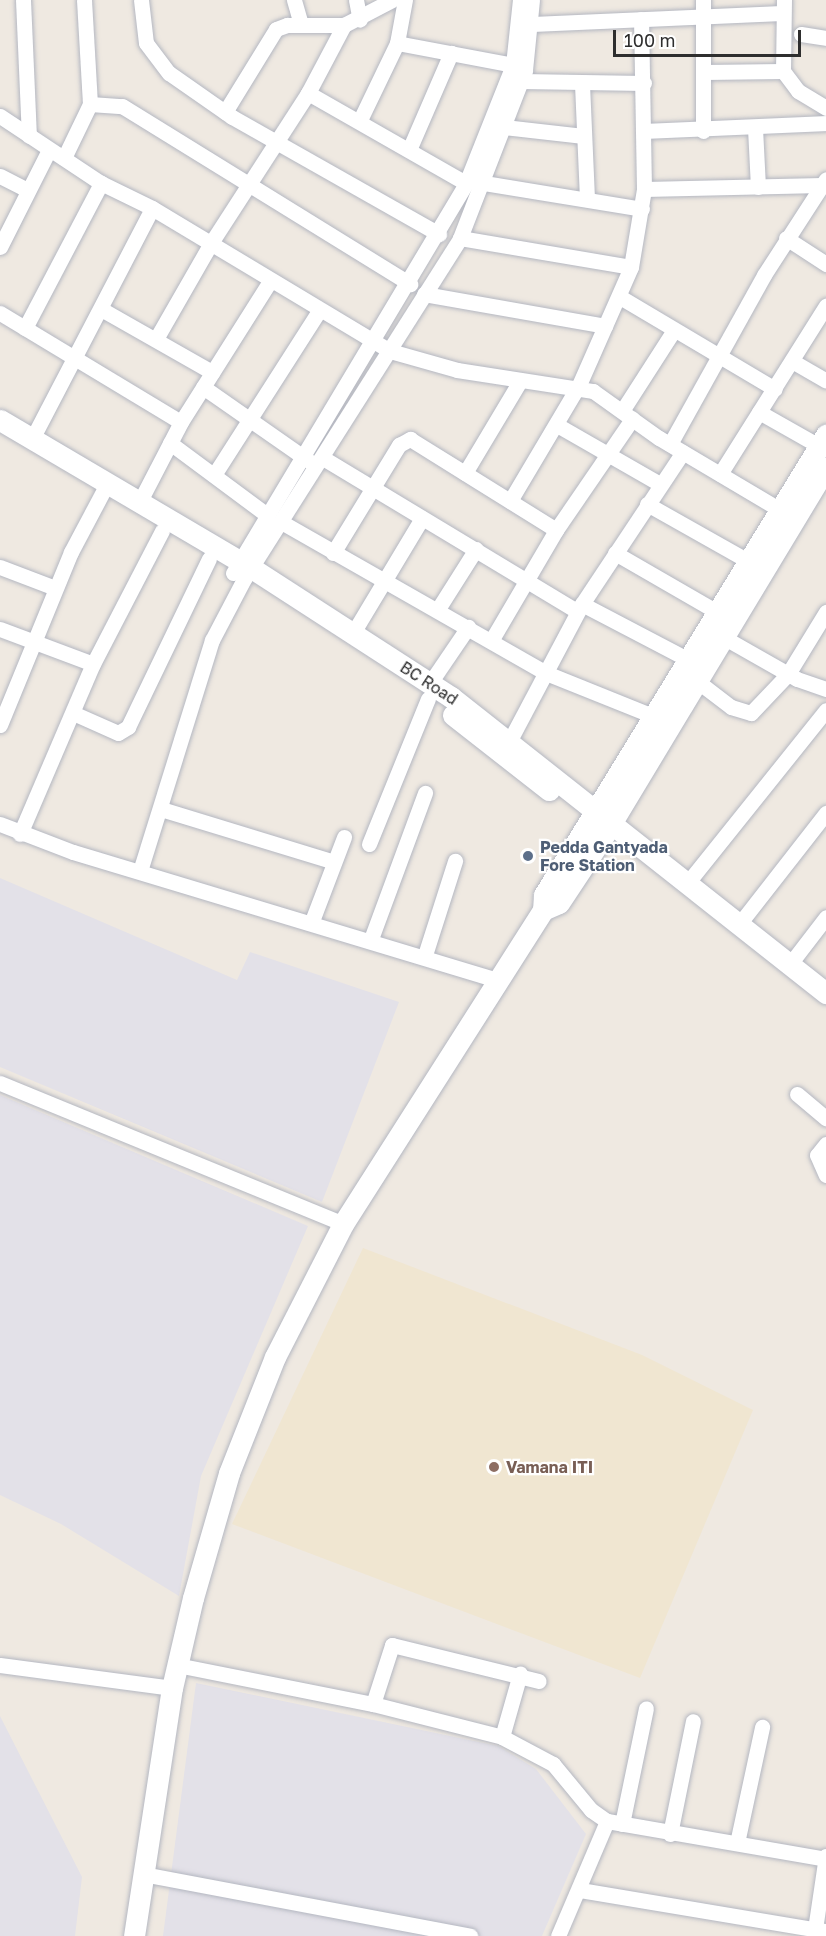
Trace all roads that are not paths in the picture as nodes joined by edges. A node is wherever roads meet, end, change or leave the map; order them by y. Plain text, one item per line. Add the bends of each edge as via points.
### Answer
1 (23, 0) edge
2 (84, 0) edge
3 (141, 0) edge
4 (294, 0) edge
5 (356, 0) edge
6 (392, 0) edge
7 (405, 0) edge
8 (520, 0) edge
9 (532, 0) edge
10 (703, 0) edge
11 (783, 6) edge
12 (704, 17) junction
13 (641, 19) junction
14 (360, 20) junction
15 (532, 24) junction
16 (301, 25) junction
17 (344, 25) junction
18 (801, 34) dead end
19 (826, 38) edge
20 (397, 43) junction
21 (451, 53) junction
22 (513, 65) junction
23 (783, 71) junction
24 (705, 72) junction
25 (521, 81) junction
26 (644, 83) junction
27 (582, 84) junction
28 (308, 93) junction
29 (90, 104) junction
30 (826, 108) edge
31 (225, 112) junction
32 (0, 116) edge
33 (360, 120) junction
34 (826, 123) edge
35 (504, 127) junction
36 (755, 128) junction
37 (703, 130) junction
38 (645, 131) junction
39 (29, 136) junction
40 (583, 136) junction
41 (278, 142) junction
42 (50, 150) junction
43 (409, 150) junction
44 (64, 158) junction
45 (0, 176) edge
46 (824, 182) edge
47 (101, 183) junction
48 (466, 183) junction
49 (484, 183) junction
50 (758, 186) junction
51 (250, 187) junction
52 (644, 189) junction
53 (27, 190) junction
54 (587, 197) junction
55 (152, 208) junction
56 (642, 209) junction
57 (439, 234) junction
58 (460, 238) junction
59 (786, 238) junction
60 (211, 243) junction
61 (0, 245) edge
62 (826, 264) edge
63 (631, 267) junction
64 (270, 281) junction
65 (410, 284) junction
66 (424, 294) junction
67 (620, 297) junction
68 (101, 309) junction
69 (825, 309) edge
70 (319, 311) junction
71 (0, 313) edge
72 (605, 326) junction
73 (25, 328) junction
74 (674, 330) junction
75 (156, 339) junction
76 (370, 341) junction
77 (390, 351) junction
78 (721, 358) junction
79 (74, 359) junction
80 (792, 362) junction
81 (212, 372) junction
82 (520, 381) junction
83 (826, 381) edge
84 (579, 385) junction
85 (203, 387) junction
86 (775, 389) junction
87 (759, 411) junction
88 (627, 415) junction
89 (253, 419) junction
90 (0, 420) edge
91 (181, 422) junction
92 (557, 425) junction
93 (0, 434) edge
94 (32, 439) junction
95 (823, 441) edge
96 (170, 443) junction
97 (670, 444) junction
98 (683, 452) junction
99 (303, 455) junction
100 (607, 455) junction
101 (320, 463) junction
102 (826, 467) edge
103 (465, 473) junction
104 (720, 474) junction
105 (214, 475) junction
106 (660, 484) junction
107 (105, 489) junction
108 (372, 489) junction
109 (510, 501) junction
110 (140, 503) junction
111 (647, 504) junction
112 (788, 514) junction
113 (267, 515) junction
114 (422, 518) junction
115 (283, 522) junction
116 (162, 531) junction
117 (556, 531) junction
118 (476, 549) junction
119 (333, 553) junction
120 (615, 553) junction
121 (209, 559) junction
122 (748, 561) junction
123 (0, 567) edge
124 (242, 571) junction
125 (386, 578) junction
126 (525, 579) junction
127 (56, 588) junction
128 (579, 607) junction
129 (438, 609) junction
130 (717, 612) junction
131 (826, 612) edge
132 (468, 627) junction
133 (0, 629) edge
134 (353, 633) junction
135 (723, 636) junction
136 (491, 641) junction
137 (35, 642) junction
138 (689, 660) junction
139 (93, 664) junction
140 (546, 673) junction
141 (788, 674) junction
142 (697, 681) junction
143 (826, 689) edge
144 (429, 691) junction
145 (6, 695) edge
146 (826, 710) edge
147 (72, 713) junction
148 (653, 716) junction
149 (0, 725) edge
150 (510, 740) junction
151 (425, 793) dead end
152 (161, 809) junction
153 (826, 813) edge
154 (601, 822) junction
155 (0, 824) edge
156 (20, 834) junction
157 (344, 837) dead end
158 (369, 844) dead end
159 (455, 861) dead end
160 (334, 862) junction
161 (140, 872) junction
162 (689, 881) junction
163 (826, 917) edge
164 (312, 921) junction
165 (740, 923) junction
166 (371, 939) junction
167 (425, 955) junction
168 (790, 964) junction
169 (497, 980) junction
170 (826, 993) edge
171 (826, 1007) edge
172 (0, 1083) edge
173 (797, 1095) dead end
174 (826, 1118) edge
175 (826, 1144) edge
176 (826, 1175) edge
177 (343, 1224) junction
178 (0, 1665) edge
179 (177, 1665) junction
180 (520, 1674) junction
181 (539, 1681) dead end
182 (172, 1688) junction
183 (373, 1704) junction
184 (646, 1708) dead end
185 (693, 1721) dead end
186 (762, 1727) dead end
187 (502, 1737) junction
188 (614, 1822) junction
189 (670, 1834) junction
190 (737, 1843) junction
191 (826, 1858) edge
192 (143, 1874) junction
193 (580, 1890) junction
194 (819, 1932) edge
195 (134, 1936) edge
196 (471, 1936) edge
197 (558, 1936) edge

1 - 39 street
2 - 29 street
3 - 31 street via 146,43 154,57 169,73
4 - 16 street
5 - 14 street
6 - 14 street
7 - 20 street
8 - 22 street
9 - 15 street
10 - 12 street
11 - 12 street
11 - 23 street
12 - 13 street
12 - 24 street
13 - 15 street
13 - 26 street
14 - 17 street
15 - 25 street
16 - 17 street
16 - 31 street via 276,29
17 - 28 street
18 - 19 street
20 - 21 street
20 - 33 street
21 - 22 street
21 - 43 street
22 - 48 street
23 - 24 street
23 - 30 street via 798,91
24 - 37 street
25 - 27 street
25 - 35 street
26 - 27 street
26 - 38 street
27 - 40 street
28 - 33 street
28 - 41 street
29 - 44 street
29 - 51 street via 122,106
31 - 41 street
32 - 39 street
33 - 43 street
34 - 36 street
35 - 40 street
35 - 49 street
36 - 37 street
36 - 50 street
37 - 38 street
38 - 52 street
39 - 42 street
40 - 54 street
41 - 51 street
41 - 57 street
42 - 44 street
42 - 53 street
43 - 48 street
44 - 47 street
45 - 53 street
46 - 50 street
46 - 59 street
47 - 55 street
47 - 73 street
48 - 57 street
49 - 54 street
49 - 58 street
50 - 52 street
51 - 60 street
51 - 65 street
52 - 56 street
53 - 61 street
54 - 56 street
55 - 60 street
55 - 68 street
56 - 63 street
57 - 65 street
58 - 63 street
58 - 66 street
59 - 62 street
59 - 78 street
60 - 64 street
60 - 75 street
63 - 67 street
64 - 70 street
64 - 81 street
65 - 76 street
66 - 72 street
66 - 77 street
67 - 72 street
67 - 74 street
68 - 75 street
68 - 79 street
69 - 80 street
70 - 76 street
70 - 89 street
71 - 73 street
72 - 84 street
73 - 79 street
74 - 78 street
74 - 88 street
75 - 81 street
76 - 77 street
76 - 99 street
77 - 82 street via 420,362
77 - 101 street
78 - 86 street
78 - 97 street
79 - 91 street
79 - 94 street
80 - 83 street
80 - 86 street
81 - 85 street
82 - 84 street
82 - 103 street
84 - 88 street
84 - 92 street
85 - 89 street
85 - 91 street
86 - 87 street
87 - 95 street
87 - 104 street
88 - 97 street
88 - 100 street
89 - 99 street
89 - 105 street
90 - 94 street, BC Road
91 - 96 street
92 - 100 street
92 - 109 street
93 - 107 street
94 - 107 street, BC Road
95 - 112 street
96 - 105 street
96 - 110 street
97 - 98 street
98 - 104 street
98 - 106 street
99 - 101 street
99 - 113 street
100 - 106 street
100 - 117 street
101 - 108 street
101 - 115 street
102 - 112 street
103 - 108 street via 410,439 399,445
103 - 109 street
104 - 112 street
105 - 113 street
106 - 111 street
107 - 110 street, BC Road
107 - 116 street
107 - 127 street
108 - 114 street
108 - 119 street
109 - 117 street
110 - 124 street, BC Road
111 - 120 street
111 - 122 street
112 - 122 street
112 - 135 street
113 - 124 street
114 - 118 street
114 - 125 street
115 - 119 street
115 - 124 street
116 - 121 street
116 - 139 street
117 - 126 street
118 - 126 street
118 - 129 street
119 - 125 street
120 - 128 street
120 - 130 street
121 - 124 street
121 - 147 street via 128,727 118,733
122 - 130 street
123 - 127 street
124 - 134 street, BC Road
124 - 144 street
124 - 152 street via 198,676
125 - 129 street
125 - 134 street
126 - 128 street
126 - 136 street
127 - 137 street
128 - 138 street
128 - 140 street
129 - 132 street
130 - 138 street
131 - 141 street
132 - 136 street
132 - 144 street
133 - 137 street
134 - 144 street, BC Road
135 - 141 street
135 - 142 street
136 - 140 street
137 - 139 street
137 - 145 street
138 - 148 street
139 - 147 street
140 - 148 street
140 - 150 street
141 - 142 street via 751,713 731,707
141 - 143 street
142 - 154 street
144 - 150 street, BC Road
144 - 154 street
144 - 158 street
145 - 149 street
146 - 162 street
147 - 156 street
148 - 154 street
150 - 154 street, BC Road
151 - 166 street
152 - 160 street
152 - 161 street
153 - 165 street
154 - 162 street, BC Road
154 - 169 street via 559,903 543,910
154 - 171 street, BC Road
155 - 156 street
156 - 161 street
157 - 160 street
159 - 167 street
160 - 164 street
161 - 164 street
162 - 165 street, BC Road
163 - 168 street
164 - 166 street
165 - 168 street, BC Road
166 - 167 street
167 - 169 street
168 - 170 street, BC Road
169 - 177 street
172 - 177 street
173 - 174 street
175 - 176 street via 817,1155
177 - 179 street via 275,1357 230,1473
178 - 182 street
179 - 182 street
179 - 183 street
180 - 181 street
180 - 183 street via 392,1645
180 - 187 street
182 - 192 street
183 - 187 street
184 - 188 street
185 - 189 street
186 - 190 street
187 - 188 street via 553,1764 591,1810
188 - 189 street
188 - 193 street
189 - 190 street
190 - 191 street
191 - 194 street
192 - 195 street
192 - 196 street
193 - 194 street
193 - 197 street

